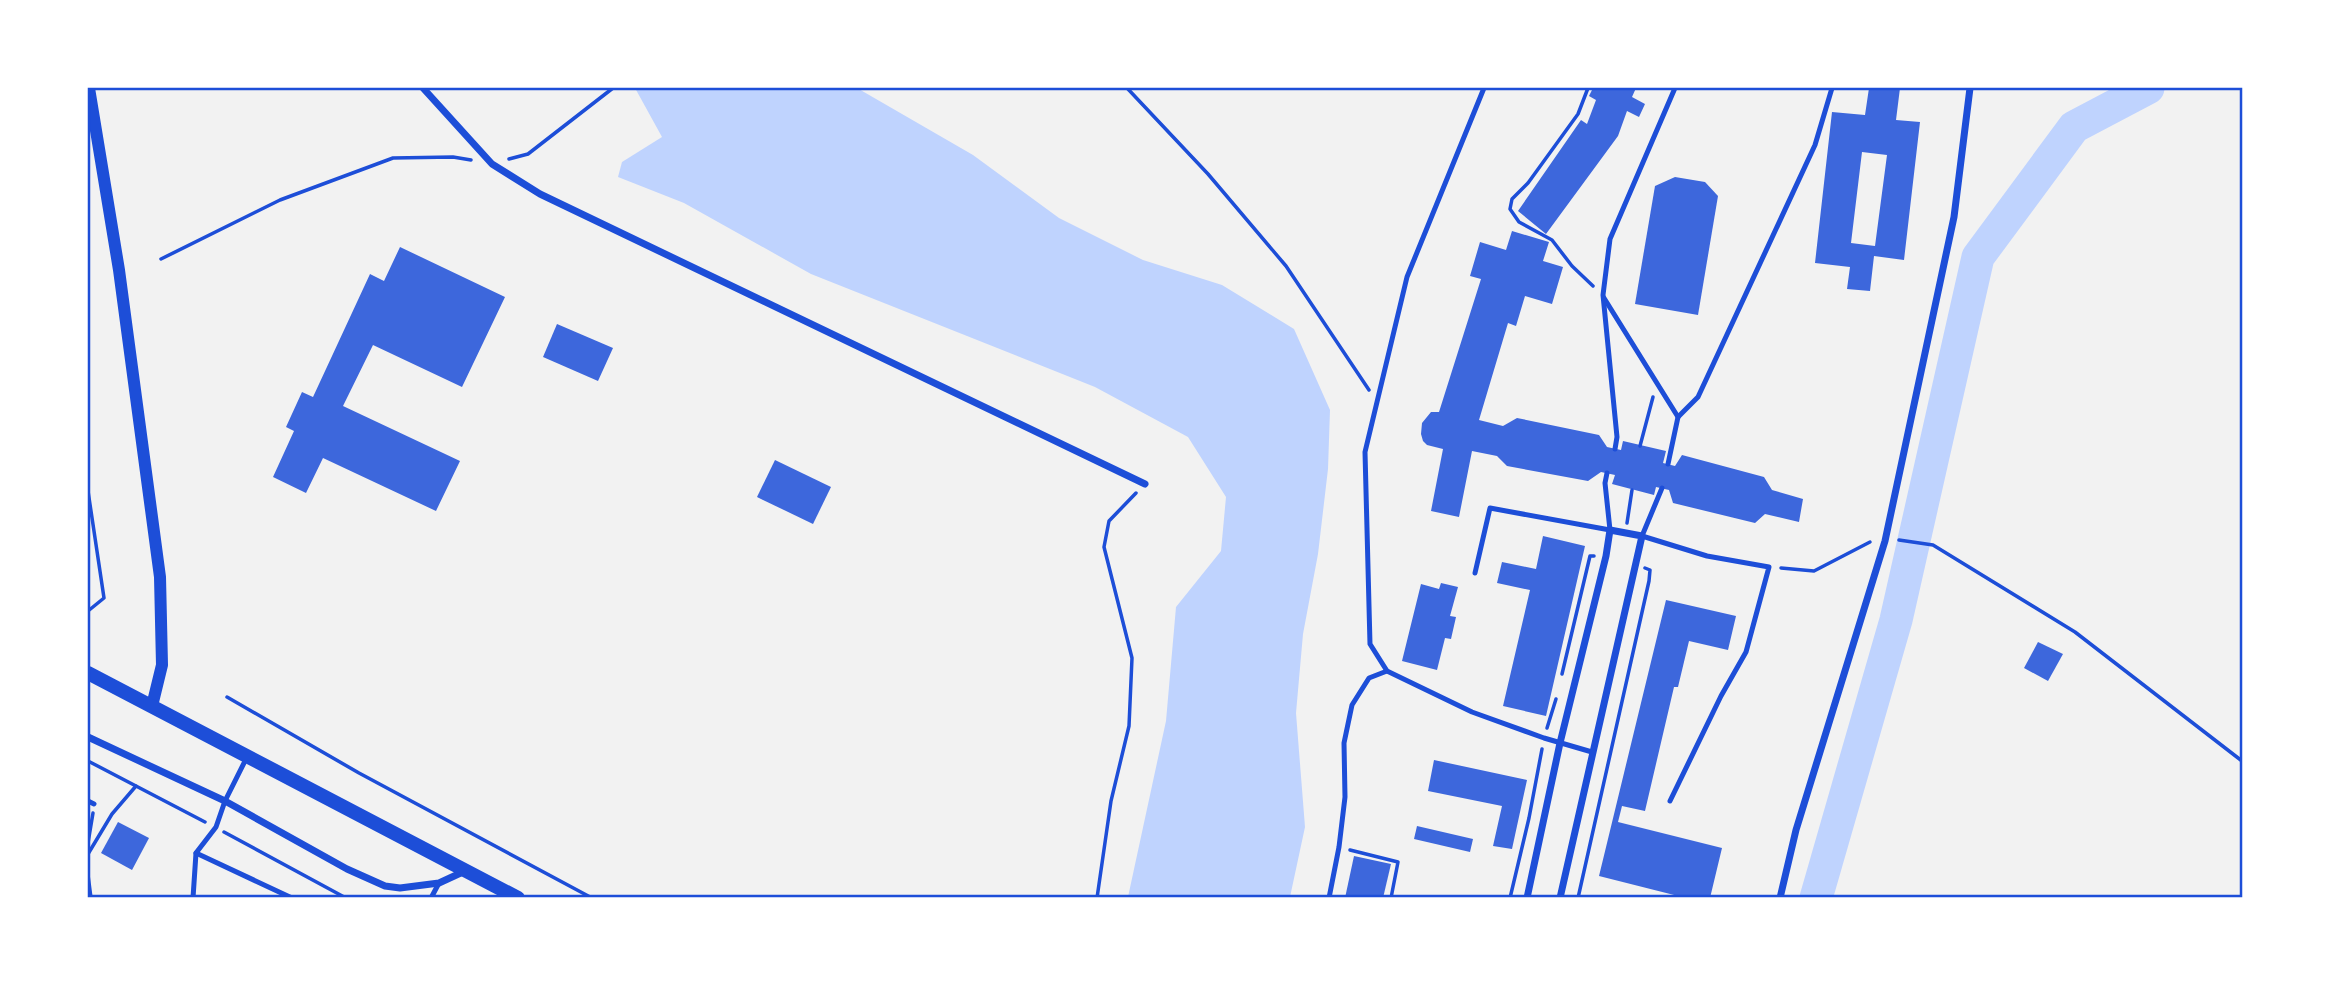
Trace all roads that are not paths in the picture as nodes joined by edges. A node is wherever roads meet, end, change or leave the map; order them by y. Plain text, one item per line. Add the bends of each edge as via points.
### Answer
1 (89, 88) edge
2 (423, 88) edge
3 (1484, 88) edge
4 (1675, 88) edge
5 (1832, 88) edge
6 (1970, 88) edge
7 (1603, 295) junction
8 (1678, 417) junction
9 (1615, 449) dead end
10 (1668, 464) dead end
11 (1607, 473) dead end
12 (1145, 484) road end
13 (1662, 488) dead end
14 (1610, 530) junction
15 (1642, 536) junction
16 (1475, 573) dead end
17 (1387, 671) junction
18 (88, 673) edge
19 (152, 706) junction
20 (88, 737) edge
21 (1560, 743) junction
22 (1592, 752) junction
23 (248, 756) junction
24 (88, 801) edge
25 (225, 801) junction
26 (1670, 801) dead end
27 (94, 804) road end
28 (196, 853) junction
29 (466, 870) junction
30 (439, 883) junction
31 (193, 898) edge
32 (292, 898) edge
33 (431, 898) edge
34 (518, 898) edge
35 (1329, 898) edge
36 (1527, 898) edge
37 (1560, 898) edge
38 (1780, 898) edge

1 - 19 street via 119,270 160,577 162,666
2 - 12 street via 492,164 540,194
3 - 17 lane via 1407,277 1365,452 1370,644
4 - 7 lane via 1610,239
5 - 8 lane via 1815,145 1698,397
6 - 38 street via 1954,217 1885,541
7 - 8 lane
7 - 9 lane
8 - 10 lane
11 - 14 lane
13 - 15 lane
14 - 15 street
14 - 16 lane via 1490,508
14 - 21 street
15 - 22 street
15 - 26 lane via 1707,556 1769,567 1745,652
17 - 21 lane via 1472,712
17 - 35 lane via 1369,678 1352,705 1344,743 1345,797
18 - 19 main road
19 - 23 main road
20 - 25 street
21 - 22 lane
21 - 36 street
22 - 37 street
23 - 25 lane
23 - 29 main road
24 - 27 lane
25 - 28 lane via 216,827
25 - 30 street via 385,886
28 - 31 lane
28 - 32 lane
29 - 30 street
29 - 34 main road
30 - 33 lane

